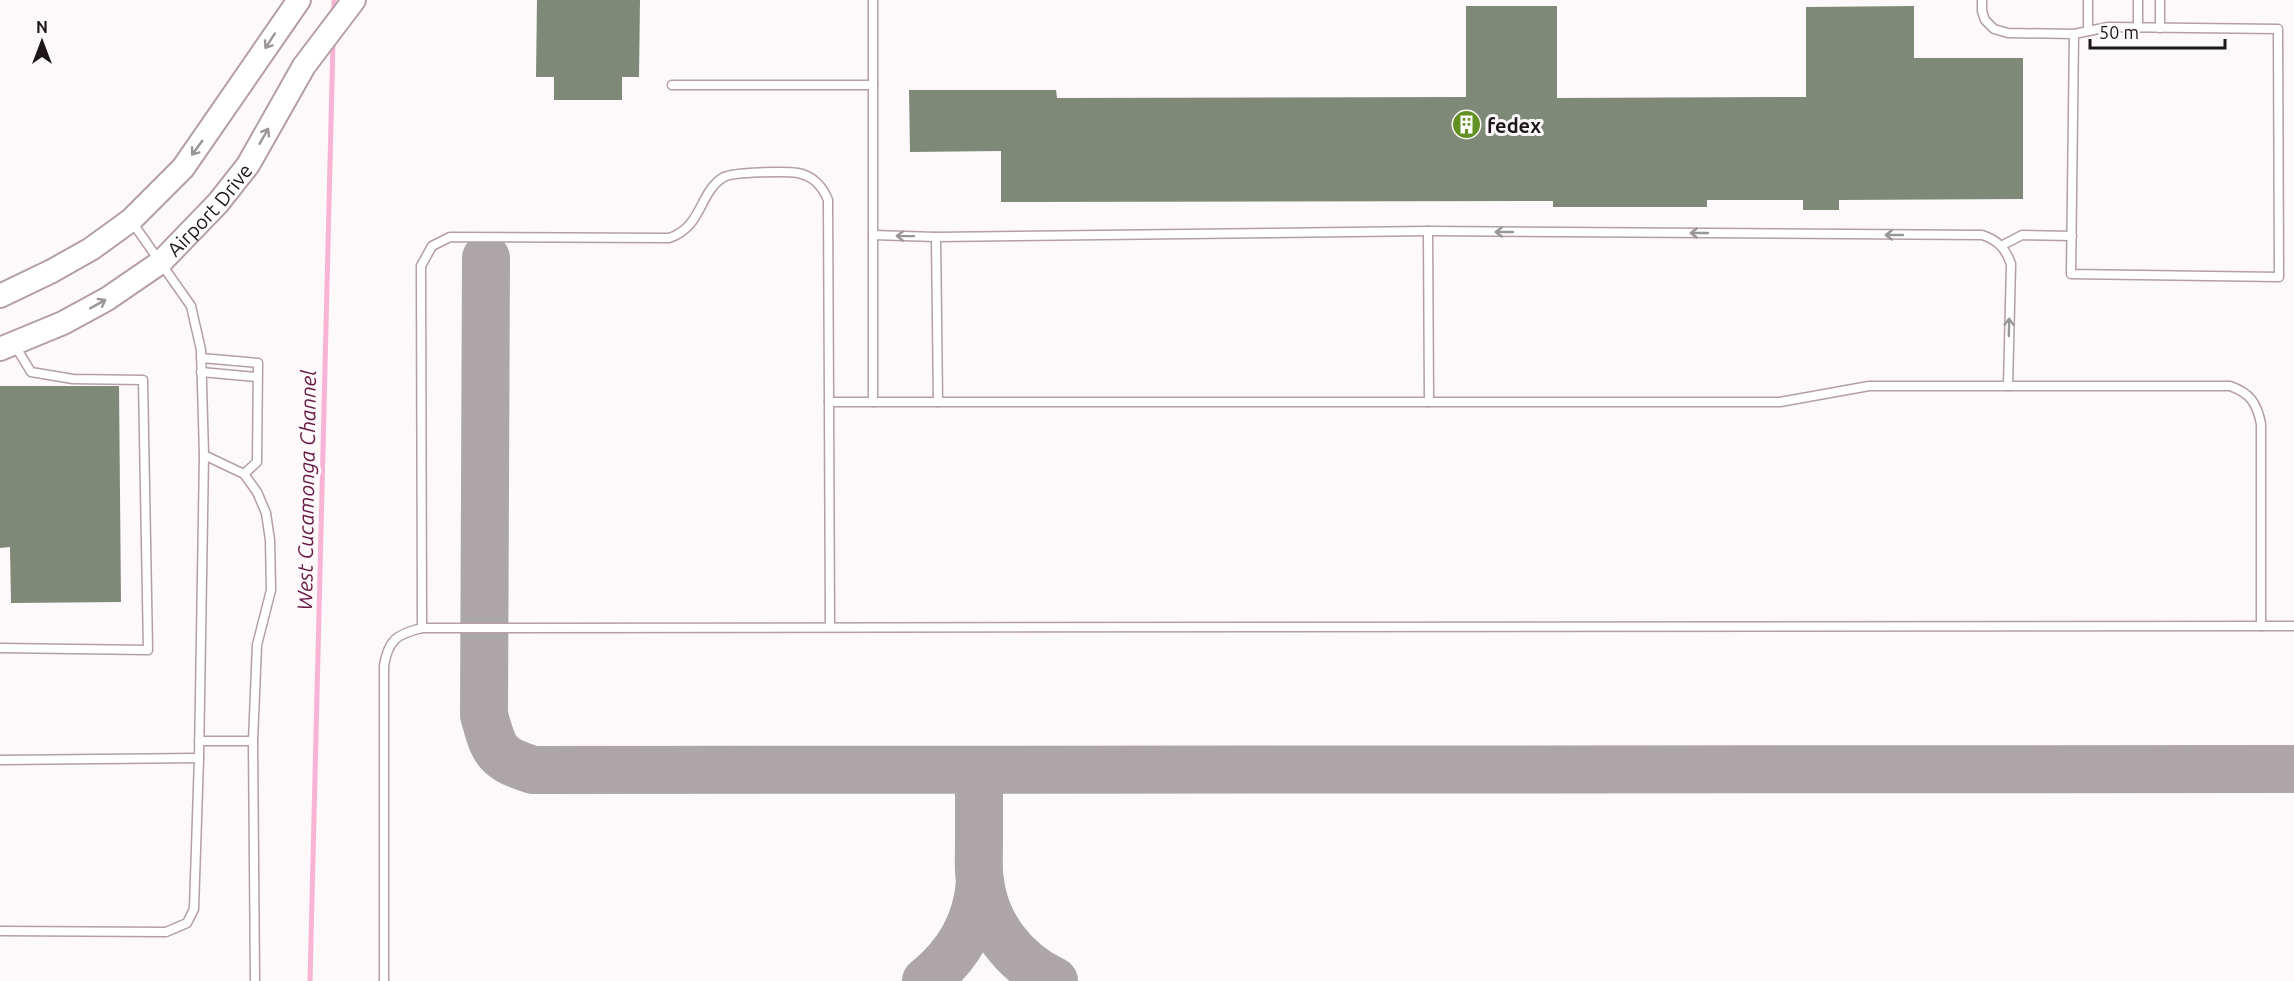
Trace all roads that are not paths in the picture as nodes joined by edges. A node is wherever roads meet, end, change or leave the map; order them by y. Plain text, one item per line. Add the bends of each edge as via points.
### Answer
1 (299, 0) edge
2 (873, 0) edge
3 (1982, 0) edge
4 (2088, 0) edge
5 (2138, 0) edge
6 (2160, 0) edge
7 (352, 3) edge
8 (2138, 28) junction
9 (2160, 28) junction
10 (2088, 31) junction
11 (2074, 34) junction
12 (672, 85) dead end
13 (873, 85) junction
14 (131, 220) junction
15 (1428, 231) junction
16 (873, 236) junction
17 (2072, 236) junction
18 (936, 237) junction
19 (2001, 246) junction
20 (161, 262) junction
21 (0, 296) edge
22 (7, 346) edge
23 (201, 358) junction
24 (201, 372) junction
25 (257, 377) junction
26 (2008, 386) junction
27 (829, 402) junction
28 (873, 402) junction
29 (938, 402) junction
30 (1429, 402) junction
31 (204, 455) junction
32 (243, 474) junction
33 (2261, 626) junction
34 (2294, 626) edge
35 (830, 627) junction
36 (422, 628) junction
37 (0, 648) edge
38 (199, 741) junction
39 (253, 741) junction
40 (199, 758) junction
41 (0, 760) edge
42 (0, 932) edge
43 (255, 981) edge
44 (384, 981) edge

1 -> 14 main road via 183,168
2 - 13 lane
3 - 11 lane via 1985,20 1994,29 2008,33
4 - 10 lane
5 - 8 lane
6 - 9 lane
20 -> 7 main road, Airport Drive via 218,203 248,165 304,66
8 - 9 lane
8 - 10 lane
9 - 17 lane via 2278,29 2278,277 2071,274
10 - 11 lane
11 - 17 lane
12 - 13 lane
13 - 16 lane
14 - 20 lane
14 - 21 main road via 52,272
15 - 18 lane
19 -> 15 lane via 1982,236
15 - 30 lane
18 -> 16 lane
16 - 28 lane
17 - 19 lane via 2022,236
18 - 29 lane
26 -> 19 lane via 2011,264
22 -> 20 main road, Airport Drive via 72,319
20 - 23 lane via 191,306
22 - 37 lane via 31,372 73,379 143,380 148,650
23 - 24 lane
23 - 25 lane via 258,363
24 - 25 lane
24 - 31 lane
25 - 32 lane via 257,462
26 - 30 lane via 1869,386 1780,402
26 - 33 lane via 2230,387 2252,397 2261,424
27 - 28 lane
27 - 35 lane
27 - 36 lane via 828,200 824,189 799,173 737,173 724,177 714,186 690,226 669,238 450,237 432,246 421,266
28 - 29 lane
29 - 30 lane
31 - 32 lane
31 - 38 lane
32 - 39 lane via 266,513 271,560 270,590 257,645
33 - 34 lane
33 - 35 lane
35 - 36 lane
36 - 44 lane via 399,636 390,644 384,666
38 - 39 lane
38 - 40 lane
39 - 43 lane
40 - 41 lane
40 - 42 lane via 194,909 187,923 166,932

